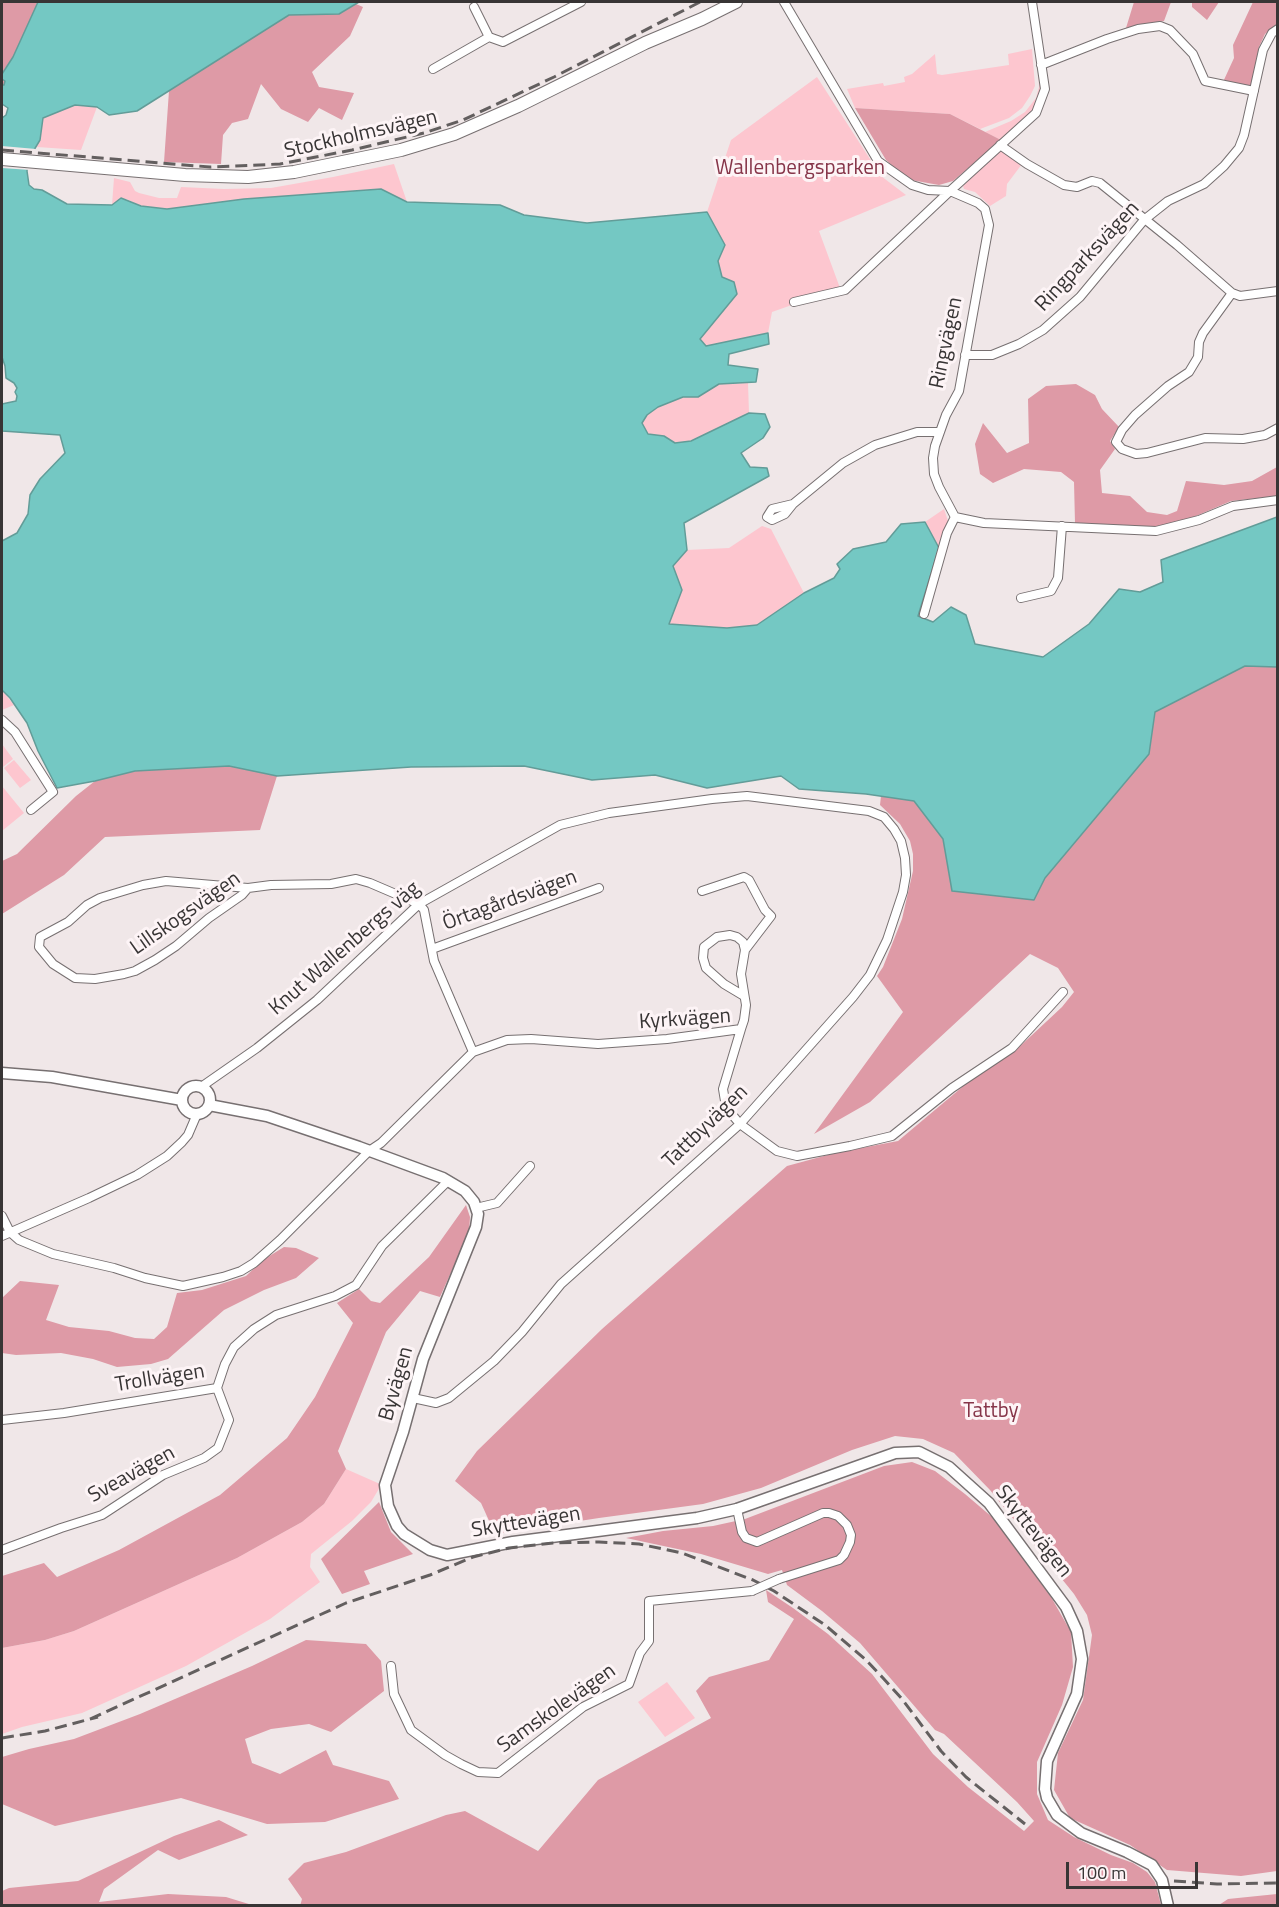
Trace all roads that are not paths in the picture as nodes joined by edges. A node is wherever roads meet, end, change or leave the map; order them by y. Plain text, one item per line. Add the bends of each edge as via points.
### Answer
1 (581, 2) edge
2 (736, 2) edge
3 (784, 2) edge
4 (1032, 2) edge
5 (474, 7) dead end
6 (1278, 29) edge
7 (489, 38) junction
8 (1041, 65) junction
9 (433, 69) dead end
10 (1254, 92) junction
11 (1000, 145) junction
12 (2, 159) edge
13 (950, 191) junction
14 (1144, 220) junction
15 (1278, 291) edge
16 (1232, 293) junction
17 (794, 302) dead end
18 (965, 355) junction
19 (1278, 428) edge
20 (939, 432) junction
21 (1278, 500) edge
22 (793, 504) dead end
23 (955, 517) junction
24 (1062, 526) junction
25 (1021, 598) dead end
26 (924, 614) dead end
27 (2, 720) edge
28 (31, 810) dead end
29 (869, 811) joint
30 (248, 888) junction
31 (599, 888) dead end
32 (702, 891) dead end
33 (419, 904) junction
34 (432, 949) junction
35 (746, 950) junction
36 (1063, 992) dead end
37 (744, 996) junction
38 (741, 1029) junction
39 (473, 1052) junction
40 (2, 1073) edge
41 (201, 1087) junction
42 (182, 1100) junction
43 (208, 1105) junction
44 (197, 1114) junction
45 (740, 1124) junction
46 (369, 1151) junction
47 (530, 1166) dead end
48 (448, 1181) junction
49 (476, 1208) junction
50 (2, 1216) edge
51 (6, 1234) edge
52 (218, 1388) junction
53 (413, 1398) junction
54 (2, 1420) edge
55 (737, 1509) junction
56 (2, 1550) edge
57 (437, 1553) joint
58 (391, 1666) dead end
59 (1168, 1905) edge

1 - 7 street via 503,42
2 - 12 main road, Stockholmsvägen via 518,106 454,134 401,150 294,172 248,177
3 - 13 street, Ringvägen via 878,161 912,186
4 - 8 street
5 - 7 street
6 - 10 street, Ringparksvägen via 1263,50
7 - 9 street
8 - 10 street via 1107,39 1160,26 1170,30 1193,54 1204,81
8 - 11 street via 1045,90 1042,102 1036,113
10 - 14 street, Ringparksvägen via 1239,148 1204,184 1168,201
11 - 13 street
11 - 14 street via 1064,185 1100,183
13 - 17 street via 845,290
13 - 18 street, Ringvägen via 986,209 989,225
14 - 16 street
14 - 18 street, Ringparksvägen via 1080,297 1043,330 992,355
15 - 16 street via 1240,296
16 - 19 street via 1203,333 1198,357 1189,372 1136,415 1116,442 1136,454 1205,438 1265,435
18 - 20 street, Ringvägen via 959,391
20 - 22 street via 917,432 875,445 843,463
20 - 23 street, Ringvägen via 934,474
21 - 24 street via 1233,506 1156,531
23 - 24 street via 984,523
23 - 26 street
24 - 25 street via 1058,578 1051,591
27 - 28 street via 15,732 53,792
29 - 33 street, Knut Wallenbergs väg via 747,796 591,816 550,830
29 - 45 street, Tattbyvägen via 884,817 894,829 905,858 903,892 887,940 870,975 853,997
30 - 30 street, Lillskogsvägen via 176,946 124,974 75,978 53,964 39,947 40,937 68,922 87,905 143,885 166,881
30 - 33 street, Lillskogsvägen via 356,879
31 - 34 street, Örtagårdsvägen
32 - 35 street via 744,877 749,880 771,916
33 - 34 street via 424,910
33 - 41 street, Knut Wallenbergs väg via 317,1000
34 - 39 street via 444,988
35 - 37 street via 741,974
35 - 37 street via 737,937 717,937 704,947 703,958 714,976
36 - 45 street, Kyrkvägen via 1012,1048 952,1088 892,1136 797,1156 777,1151
37 - 38 street
38 - 39 street, Kyrkvägen via 598,1044 507,1041
38 - 45 street, Kyrkvägen via 723,1089 729,1111
39 - 46 street, Kyrkvägen
40 - 42 street via 52,1077
41 - 42 street via 189,1088
41 - 43 street via 210,1098
42 - 44 street via 186,1110
43 - 44 street
43 - 46 street via 267,1116
44 - 51 street via 188,1135 167,1156 89,1198
45 - 53 street, Tattbyvägen via 561,1284 522,1332 462,1388 436,1402
46 - 48 street
46 - 51 street, Kyrkvägen via 254,1263 203,1283 166,1283 53,1254
47 - 49 street via 497,1203
48 - 49 street via 465,1191
48 - 52 street, Trollvägen via 382,1246 356,1285 276,1315 234,1347
49 - 53 street, Byvägen via 476,1227 423,1359
50 - 51 street
52 - 54 street, Trollvägen
52 - 56 street, Sveavägen via 229,1420 218,1448 163,1475 102,1515
53 - 57 street, Byvägen via 386,1485 388,1506 404,1534
55 - 57 street, Skyttevägen via 457,1554
55 - 58 street, Samskolevägen, bridge via 742,1532 749,1540 757,1542 823,1513 838,1516 847,1525 851,1539 839,1560 752,1591 649,1601 649,1641 640,1653 629,1684 583,1707 498,1773 478,1772 445,1755 411,1730 394,1694
55 - 59 street, Skyttevägen via 895,1453 919,1452 950,1467 989,1503 1066,1607 1077,1631 1082,1659 1077,1694 1047,1761 1047,1798 1057,1815 1081,1833 1152,1865 1162,1880

